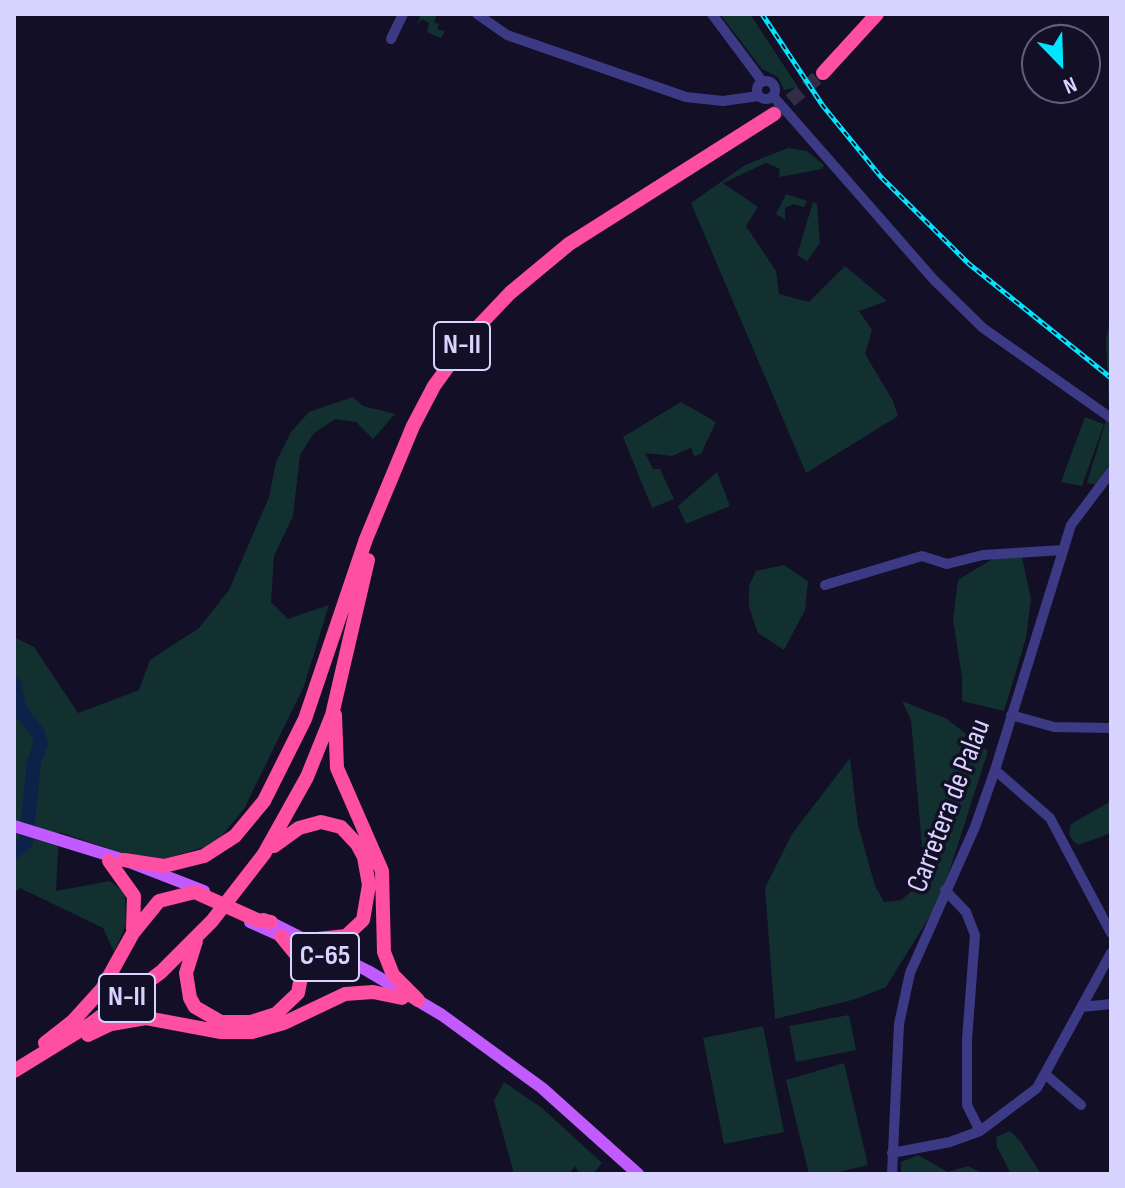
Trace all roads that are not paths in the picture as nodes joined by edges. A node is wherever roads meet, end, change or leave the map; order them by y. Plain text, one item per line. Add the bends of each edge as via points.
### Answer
1 (403, 14) edge
2 (477, 14) edge
3 (712, 14) edge
4 (877, 14) edge
5 (391, 39) dead end
6 (823, 73) tunnel mouth
7 (762, 81) junction
8 (759, 96) junction
9 (773, 96) junction
10 (774, 114) tunnel mouth
11 (1111, 418) edge
12 (1111, 472) edge
13 (381, 505) junction
14 (1063, 550) junction
15 (825, 585) dead end
16 (335, 704) junction
17 (1011, 715) junction
18 (1111, 728) edge
19 (995, 770) junction
20 (14, 826) edge
21 (264, 854) junction
22 (116, 861) junction
23 (945, 890) junction
24 (186, 893) junction
25 (271, 922) junction
26 (133, 933) junction
27 (1111, 933) edge
28 (199, 935) junction
29 (281, 936) junction
30 (308, 940) junction
31 (1111, 953) edge
32 (402, 998) junction
33 (418, 1000) junction
34 (1111, 1004) edge
35 (1082, 1007) junction
36 (460, 1029) junction
37 (47, 1052) junction
38 (14, 1063) edge
39 (14, 1071) edge
40 (1045, 1074) junction
41 (1081, 1105) dead end
42 (980, 1131) junction
43 (892, 1153) junction
44 (638, 1174) edge
45 (892, 1174) edge

1 - 5 street
2 - 8 street via 507,35 686,97 723,101
3 - 7 street
4 - 6 highway
7 - 8 street
7 - 9 street via 773,84
8 - 9 street
9 - 11 street via 934,280 983,328
10 - 13 highway, N-II via 594,226 510,293 434,386
12 - 14 street, Carretera de Palau via 1071,525
13 - 16 highway, N-II
13 - 22 highway via 305,719 261,805 233,838 198,858 161,866
14 - 15 street via 983,555 947,564 922,556
14 - 17 street, Carretera de Palau
16 - 21 highway, N-II via 307,777
16 - 33 highway via 337,768 382,871 384,952 393,975
17 - 18 street via 1054,727
17 - 19 street, Carretera de Palau
19 - 23 street, Carretera de Palau
19 - 27 street via 1050,818
20 - 22 main road, C-65
21 - 28 highway, N-II
21 - 30 highway via 299,828 321,822 341,827 357,844 369,885 363,920 346,936
22 - 24 main road, C-65
22 - 25 main road, C-65
22 - 26 highway via 134,896
23 - 42 street via 966,912 975,935 967,1105
23 - 43 street, Carretera de Palau via 910,973 902,1010
24 - 25 highway
24 - 26 highway via 159,901
24 - 29 main road, C-65
25 - 30 main road, C-65
26 - 38 highway via 88,1006
28 - 29 highway via 186,973 190,998 211,1019 234,1023 276,1014 298,993 299,958
28 - 37 highway, N-II via 137,991
29 - 32 main road, C-65
30 - 33 main road, C-65
31 - 35 street
32 - 36 main road, C-65
32 - 37 highway via 345,994 267,1029 236,1034 167,1019 130,1018
33 - 36 main road, C-65
34 - 35 street
35 - 40 street
36 - 44 main road, C-65 via 559,1102
37 - 39 highway, N-II
40 - 41 street
40 - 42 street via 1037,1088
42 - 43 street
43 - 45 street, Carretera de Palau

